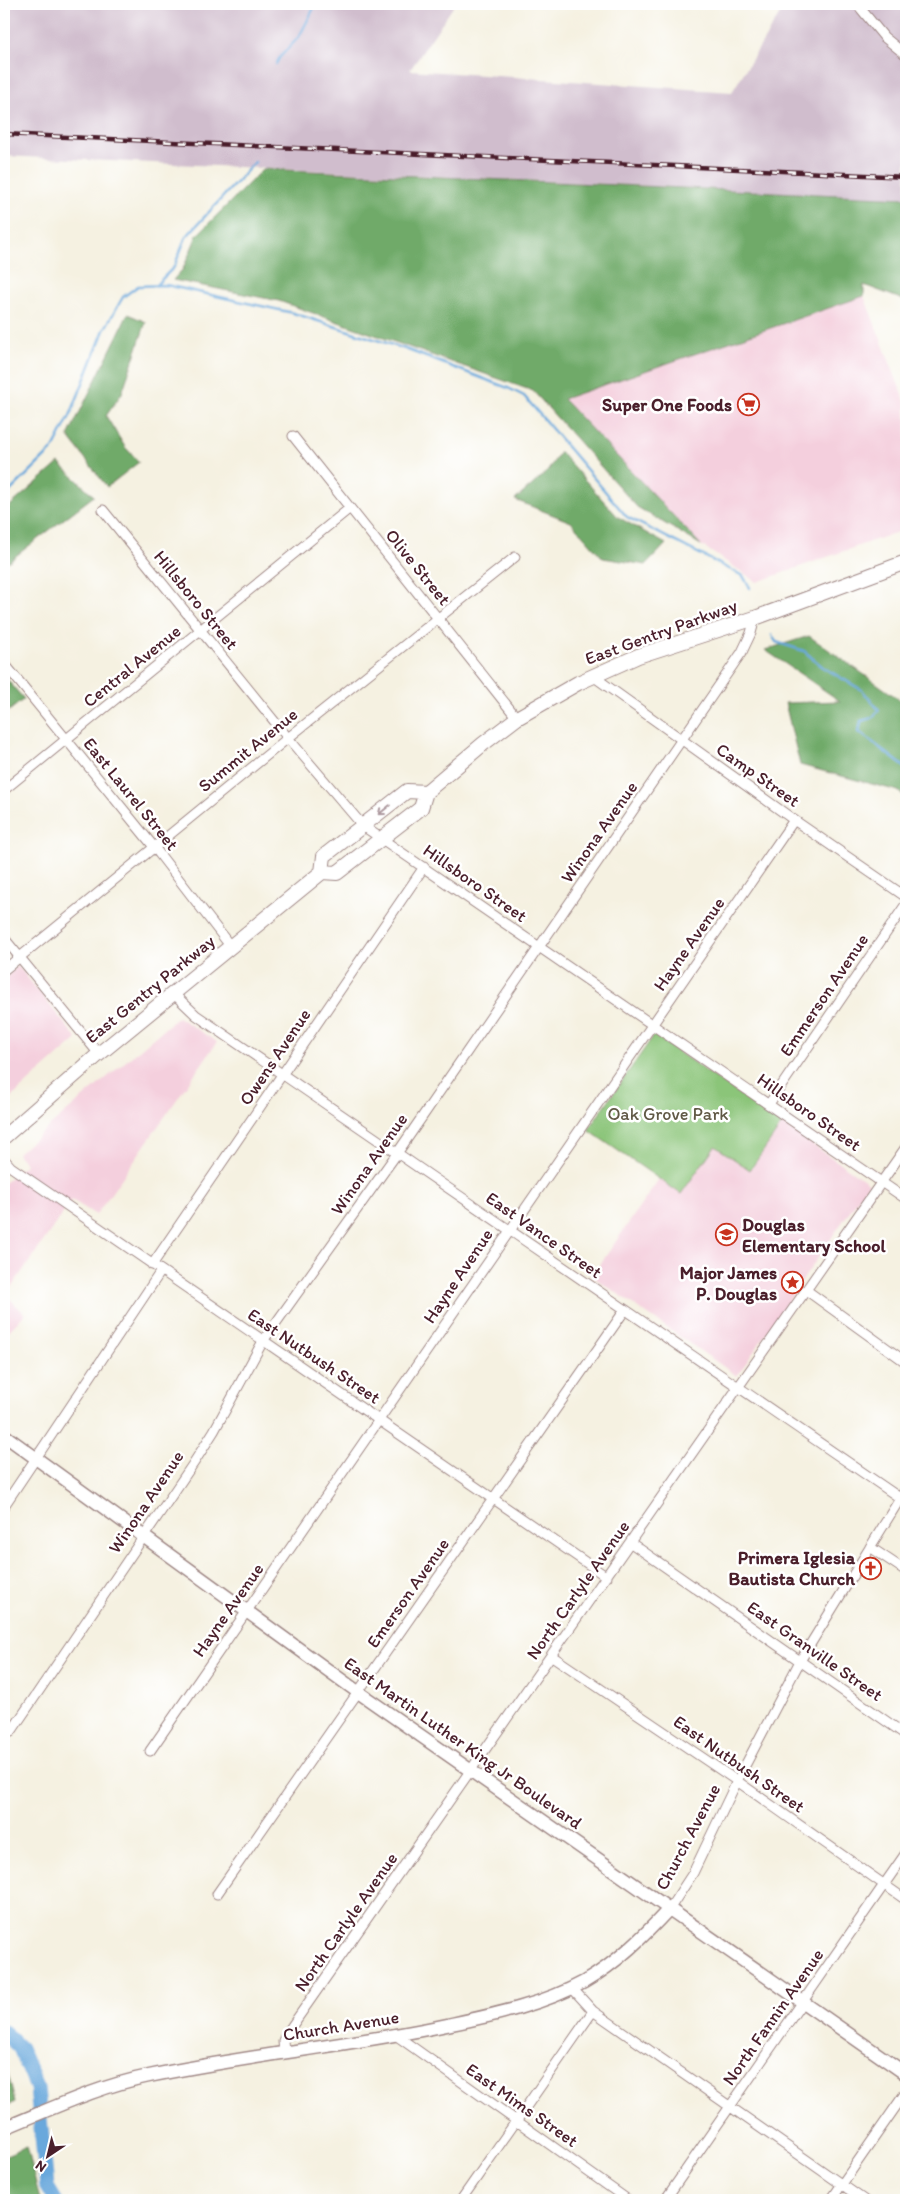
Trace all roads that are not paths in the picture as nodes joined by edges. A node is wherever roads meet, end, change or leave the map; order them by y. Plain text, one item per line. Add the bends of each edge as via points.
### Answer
1 (857, 4) edge
2 (906, 55) edge
3 (293, 436) dead end
4 (350, 508) junction
5 (102, 510) dead end
6 (516, 557) dead end
7 (906, 562) edge
8 (438, 618) junction
9 (755, 618) junction
10 (201, 632) junction
11 (4, 663) edge
12 (593, 676) junction
13 (517, 718) junction
14 (288, 738) junction
15 (66, 739) junction
16 (682, 741) junction
17 (4, 790) edge
18 (426, 792) junction
19 (794, 820) junction
20 (363, 826) junction
21 (383, 838) junction
22 (154, 847) junction
23 (424, 867) junction
24 (322, 872) junction
25 (906, 897) edge
26 (906, 904) edge
27 (4, 938) edge
28 (231, 947) junction
29 (540, 947) junction
30 (20, 958) junction
31 (4, 970) edge
32 (174, 994) junction
33 (654, 1024) junction
34 (99, 1054) junction
35 (283, 1075) junction
36 (769, 1104) junction
37 (4, 1137) edge
38 (906, 1147) edge
39 (398, 1152) junction
40 (4, 1159) edge
41 (882, 1182) junction
42 (906, 1199) edge
43 (509, 1231) junction
44 (152, 1265) junction
45 (161, 1271) junction
46 (806, 1290) junction
47 (625, 1310) junction
48 (263, 1341) junction
49 (903, 1360) dead end
50 (739, 1387) junction
51 (380, 1420) junction
52 (4, 1435) edge
53 (36, 1458) junction
54 (906, 1489) edge
55 (900, 1498) junction
56 (494, 1499) junction
57 (4, 1506) edge
58 (144, 1535) junction
59 (631, 1543) junction
60 (870, 1546) junction
61 (906, 1571) edge
62 (607, 1577) junction
63 (247, 1611) junction
64 (552, 1656) junction
65 (800, 1661) junction
66 (358, 1692) junction
67 (11, 1732) dead end
68 (906, 1735) edge
69 (150, 1752) dead end
70 (472, 1771) junction
71 (737, 1781) junction
72 (906, 1852) edge
73 (884, 1884) junction
74 (217, 1894) dead end
75 (906, 1900) edge
76 (670, 1908) junction
77 (572, 1988) junction
78 (804, 2002) junction
79 (593, 2011) junction
80 (397, 2036) junction
81 (284, 2053) junction
82 (906, 2074) edge
83 (906, 2092) edge
84 (730, 2107) junction
85 (516, 2122) junction
86 (4, 2128) edge
87 (842, 2185) junction
88 (462, 2200) edge
89 (628, 2200) edge
90 (665, 2200) edge
91 (831, 2200) edge
92 (864, 2200) edge

1 - 2 street via 884,37
3 - 4 street, Olive Street
4 - 8 street, Olive Street
4 - 10 street, Central Avenue
5 - 10 street, Hillsboro Street
6 - 8 street, Summit Avenue
7 - 9 main road, East Gentry Parkway
8 - 13 street, Olive Street
8 - 14 street, Summit Avenue
9 - 12 main road, East Gentry Parkway via 645,654
9 - 16 street, Winona Avenue via 742,652
10 - 14 street, Hillsboro Street
10 - 15 street, Central Avenue
11 - 15 street, East Laurel Street
12 - 13 main road, East Gentry Parkway
12 - 16 street, Camp Street
13 - 18 main road, East Gentry Parkway
14 - 20 street, Hillsboro Street
14 - 22 street, Summit Avenue
15 - 17 street, Central Avenue
15 - 22 street, East Laurel Street
16 - 19 street, Camp Street
16 - 29 street, Winona Avenue
18 -> 20 main road, East Gentry Parkway via 407,791
18 - 21 main road, East Gentry Parkway via 421,808
19 - 25 street, Camp Street
19 - 33 street, Hayne Avenue
20 - 21 street, Hillsboro Street
20 - 24 main road, East Gentry Parkway via 324,856
21 - 23 street, Hillsboro Street
21 - 24 main road, East Gentry Parkway via 337,873
22 - 28 street, East Laurel Street
22 - 30 street, Summit Avenue
23 - 29 street, Hillsboro Street
23 - 35 street, Owens Avenue
24 - 28 main road, East Gentry Parkway
26 - 36 street, Emmerson Avenue
27 - 30 street
28 - 32 main road, East Gentry Parkway
29 - 33 street, Hillsboro Street
29 - 39 street, Winona Avenue
30 - 31 street, Summit Avenue
30 - 34 street
32 - 34 main road, East Gentry Parkway
32 - 35 street, East Vance Street via 196,1015
33 - 36 street, Hillsboro Street
33 - 43 street, Hayne Avenue
34 - 37 main road, East Gentry Parkway
35 - 39 street, East Vance Street
35 - 44 street, Owens Avenue
36 - 41 street, Hillsboro Street
38 - 41 street, North Carlyle Avenue
39 - 43 street, East Vance Street
39 - 48 street, Winona Avenue
40 - 44 street, East Nutbush Street
41 - 42 street, Hillsboro Street
41 - 46 street, North Carlyle Avenue
43 - 47 street, East Vance Street
43 - 51 street, Hayne Avenue
44 - 45 street, East Nutbush Street
45 - 48 street, East Nutbush Street
45 - 53 street
46 - 49 street
46 - 50 street, North Carlyle Avenue
47 - 50 street, East Vance Street
47 - 56 street, Emerson Avenue
48 - 51 street, East Nutbush Street
48 - 58 street, Winona Avenue via 214,1431
50 - 55 street, East Vance Street
50 - 59 street, North Carlyle Avenue
51 - 56 street, East Nutbush Street
51 - 63 street, Hayne Avenue
52 - 53 main road, East Martin Luther King Jr Boulevard
53 - 57 street
53 - 58 main road, East Martin Luther King Jr Boulevard
54 - 55 street, Church Avenue
55 - 60 street, Church Avenue
56 - 62 street, East Nutbush Street
56 - 66 street, Emerson Avenue
58 - 63 main road, East Martin Luther King Jr Boulevard
58 - 67 street, Winona Avenue
59 - 62 street, North Carlyle Avenue
59 - 65 street, East Granville Street
60 - 61 street
60 - 65 street, Church Avenue
62 - 64 street, North Carlyle Avenue
63 - 66 main road, East Martin Luther King Jr Boulevard
63 - 69 street, Hayne Avenue
64 - 70 street, North Carlyle Avenue
64 - 71 street, East Nutbush Street
65 - 68 street, East Granville Street
65 - 71 street, Church Avenue
66 - 70 main road, East Martin Luther King Jr Boulevard
66 - 74 street, Emerson Avenue
70 - 76 main road, East Martin Luther King Jr Boulevard
70 - 81 street, North Carlyle Avenue via 285,2036
71 - 73 street, East Nutbush Street
71 - 76 street, Church Avenue via 693,1873
72 - 73 street, North Fannin Avenue
73 - 75 street, East Nutbush Street
73 - 78 street, North Fannin Avenue
76 - 77 main road, Church Avenue via 625,1953
76 - 78 main road, East Martin Luther King Jr Boulevard
77 - 79 street
77 - 80 main road, Church Avenue via 518,2008
78 - 82 main road, East Martin Luther King Jr Boulevard
78 - 84 street, North Fannin Avenue
79 - 84 street
79 - 85 street
80 - 81 main road, Church Avenue
80 - 85 street, East Mims Street
81 - 86 main road, Church Avenue via 135,2079
83 - 87 street
84 - 87 street
84 - 90 street, North Fannin Avenue
85 - 88 street
85 - 89 street, East Mims Street
87 - 91 street
87 - 92 street

